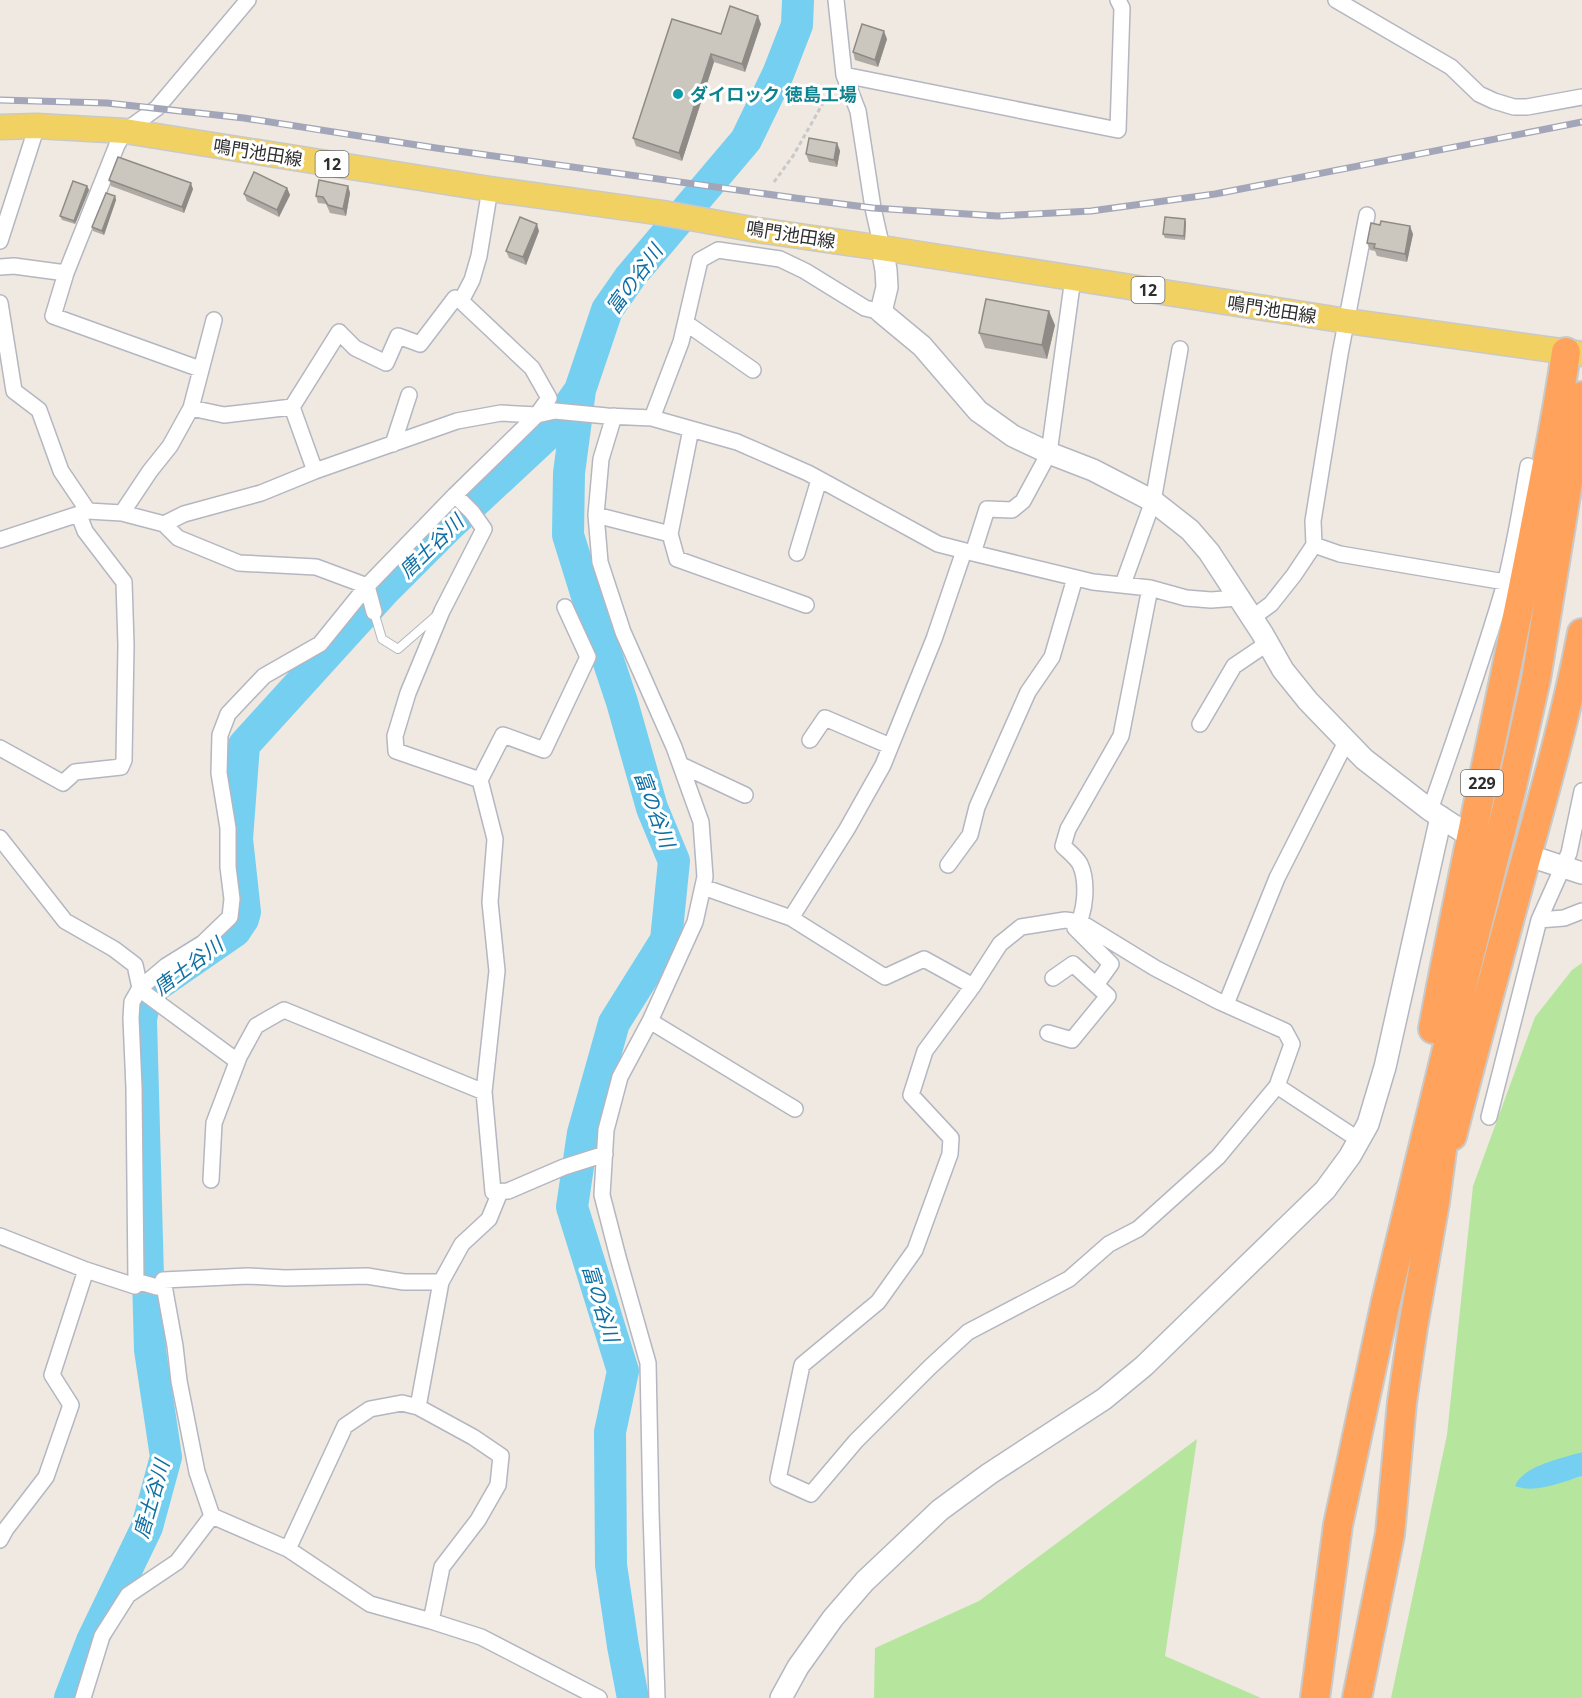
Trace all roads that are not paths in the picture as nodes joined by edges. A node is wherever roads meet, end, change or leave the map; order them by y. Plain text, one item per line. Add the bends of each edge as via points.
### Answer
1 (248, 0) edge
2 (836, 0) edge
3 (1118, 0) edge
4 (1336, 0) edge
5 (844, 75) junction
6 (1582, 97) edge
7 (37, 126) junction
8 (0, 127) edge
9 (125, 131) junction
10 (490, 189) junction
11 (1367, 215) dead end
12 (1, 231) edge
13 (882, 248) junction
14 (0, 267) edge
15 (66, 273) junction
16 (1073, 278) junction
17 (461, 301) junction
18 (0, 303) edge
19 (881, 312) junction
20 (214, 320) dead end
21 (1347, 321) junction
22 (686, 323) junction
23 (1180, 348) dead end
24 (1574, 353) edge
25 (200, 369) junction
26 (753, 370) dead end
27 (409, 395) dead end
28 (1582, 396) edge
29 (292, 407) junction
30 (190, 408) junction
31 (537, 415) junction
32 (611, 416) junction
33 (652, 418) junction
34 (691, 429) junction
35 (393, 444) junction
36 (1049, 453) junction
37 (1528, 466) dead end
38 (315, 471) junction
39 (819, 480) junction
40 (457, 497) junction
41 (1582, 497) edge
42 (1153, 501) junction
43 (83, 513) junction
44 (122, 513) junction
45 (596, 514) junction
46 (164, 524) junction
47 (670, 534) junction
48 (0, 540) edge
49 (1314, 545) junction
50 (969, 552) junction
51 (797, 553) dead end
52 (1075, 578) junction
53 (1505, 582) junction
54 (1123, 584) junction
55 (1150, 588) junction
56 (369, 591) junction
57 (1238, 598) junction
58 (806, 605) dead end
59 (565, 607) dead end
60 (442, 610) junction
61 (374, 612) joint
62 (1252, 618) junction
63 (1582, 633) edge
64 (1268, 643) junction
65 (1544, 680) junction
66 (1200, 724) dead end
67 (810, 740) dead end
68 (1346, 741) junction
69 (890, 746) junction
70 (0, 748) edge
71 (681, 765) junction
72 (480, 780) junction
73 (1582, 791) edge
74 (745, 795) dead end
75 (1436, 814) junction
76 (1462, 831) dead end
77 (0, 838) edge
78 (1542, 860) dead end
79 (948, 865) dead end
80 (1573, 870) edge
81 (703, 887) junction
82 (1582, 911) edge
83 (791, 918) junction
84 (1539, 921) junction
85 (1080, 922) junction
86 (1053, 978) dead end
87 (1096, 985) junction
88 (973, 986) junction
89 (147, 995) junction
90 (1226, 1004) junction
91 (650, 1021) junction
92 (1048, 1033) dead end
93 (239, 1057) junction
94 (1276, 1086) junction
95 (484, 1092) junction
96 (795, 1109) dead end
97 (1489, 1117) dead end
98 (1359, 1140) junction
99 (604, 1154) junction
100 (211, 1180) dead end
101 (500, 1192) junction
102 (1435, 1202) junction
103 (1406, 1215) junction
104 (0, 1236) edge
105 (87, 1270) junction
106 (441, 1282) junction
107 (150, 1284) junction
108 (418, 1407) junction
109 (212, 1516) junction
110 (0, 1540) edge
111 (288, 1549) junction
112 (431, 1621) junction
113 (83, 1698) edge
114 (598, 1698) edge
115 (657, 1698) edge
116 (781, 1698) edge
117 (1315, 1698) edge
118 (1357, 1698) edge

1 - 9 street via 157,108
2 - 5 street
3 - 5 street via 1122,8 1118,130
4 - 6 street via 1451,67 1479,94 1494,101 1527,107
5 - 13 street via 858,111
7 - 8 main road, 鳴門池田線 / 12
7 - 9 main road, 鳴門池田線 / 12
7 - 12 street
9 - 10 main road, 鳴門池田線 / 12
9 - 15 street
10 - 13 main road, 鳴門池田線 / 12
10 - 17 street via 479,256
11 - 21 street
13 - 16 main road, 鳴門池田線 / 12
13 - 19 street via 887,287
14 - 15 street
15 - 25 street via 52,316
16 - 21 main road, 鳴門池田線 / 12
16 - 36 street
17 - 29 street via 455,298 420,344 398,336 386,363 355,348 339,332
17 - 31 street via 532,368 549,398
18 - 43 street via 14,391 39,410 61,471
19 - 22 street via 865,308 780,259 718,250 700,260
19 - 36 street via 922,346 978,411 1013,436
20 - 25 street
21 - 24 main road, 鳴門池田線 / 12
21 - 49 street via 1313,521
22 - 26 street
22 - 33 street
23 - 42 street
24 - 103 highway, 229 via 1561,391 1447,953
25 - 30 street
27 - 35 street
28 - 65 highway
29 - 30 street via 224,415
29 - 38 street
30 - 44 street via 170,446
31 - 32 street via 555,411
31 - 35 street via 501,413 457,421
31 - 40 street
32 - 33 street
32 - 45 street via 601,459
33 - 34 street
34 - 39 street via 736,441
34 - 47 street
35 - 38 street
36 - 42 street via 1093,470
36 - 50 street via 1023,501 1012,510 987,509
37 - 53 street
38 - 46 street
39 - 50 street via 938,544
39 - 51 street
40 - 56 street
40 - 60 street via 484,529
41 - 65 highway
42 - 54 street
42 - 57 street via 1190,530
43 - 44 street
43 - 48 street
43 - 70 street via 85,531 124,582 124,760 121,767 75,772 63,783
44 - 46 street
45 - 47 street
45 - 71 street via 600,562 623,632
46 - 56 street via 178,538 239,563 316,567
47 - 58 street via 677,559
49 - 53 street via 1340,554
49 - 62 street via 1271,604
50 - 52 street
50 - 69 street
52 - 54 street
52 - 79 street via 1052,657 1028,692 976,807 970,835
53 - 75 street
54 - 55 street
55 - 57 street via 1185,598
55 - 85 street via 1121,736 1068,829 1063,846 1079,863 1086,887
56 - 61 street
56 - 89 street via 320,644 264,676 228,714 220,735 219,774 228,828 230,917 203,943 166,966
57 - 62 street
59 - 72 street via 588,657 544,750 503,735
60 - 61 lane via 398,649 382,639
60 - 72 street via 408,693 395,736 396,752
62 - 64 street
63 - 102 highway via 1545,797
64 - 66 street via 1234,666
64 - 68 street via 1283,670
65 - 102 highway via 1456,1069
65 - 103 highway via 1511,791
67 - 69 street via 825,718
68 - 75 street
68 - 90 street via 1277,878
69 - 83 street via 847,829
71 - 74 street
71 - 81 street via 701,822
72 - 95 street via 495,839 490,902 497,971
73 - 80 street via 1569,853
75 - 76 street
75 - 98 street via 1385,1067 1368,1124
77 - 89 street via 64,921 135,965
78 - 80 street
80 - 84 street
81 - 83 street
81 - 91 street via 695,922
82 - 84 street
83 - 88 street via 885,977 924,959
84 - 97 street
85 - 87 street via 1075,928 1111,964
85 - 88 street via 1065,920 1021,927 1000,944
85 - 90 street via 1155,968
86 - 87 street via 1073,964
87 - 92 street via 1107,996 1072,1040
88 - 94 street via 925,1051 911,1095 951,1138 950,1154 915,1250 878,1302 802,1365 778,1479 811,1494 856,1441 968,1332 1069,1279 1109,1244 1138,1229 1218,1157
89 - 93 street via 233,1058
89 - 107 street via 132,1002 131,1018
90 - 94 street via 1285,1031 1292,1044
91 - 96 street
91 - 99 street via 620,1077
93 - 95 street via 256,1026 284,1010
93 - 100 street via 214,1123
94 - 98 street
95 - 101 street via 493,1192
98 - 116 street via 1325,1190 1144,1366 1104,1399 940,1510 865,1581 832,1618
99 - 101 street
99 - 115 street via 602,1196 648,1363
101 - 106 street via 489,1219 462,1244
102 - 118 highway via 1402,1402 1390,1534
103 - 117 highway via 1338,1525
104 - 105 street
105 - 107 street via 135,1286
105 - 110 street via 52,1375 71,1405 46,1477
106 - 107 street via 367,1276 248,1276
106 - 108 street
107 - 109 street via 175,1346 196,1472
108 - 111 street via 402,1403 370,1408 345,1426
108 - 112 street via 501,1456 498,1485 442,1567
109 - 111 street
109 - 113 street via 177,1562 128,1595 102,1636
111 - 112 street via 370,1604
112 - 114 street via 481,1637

